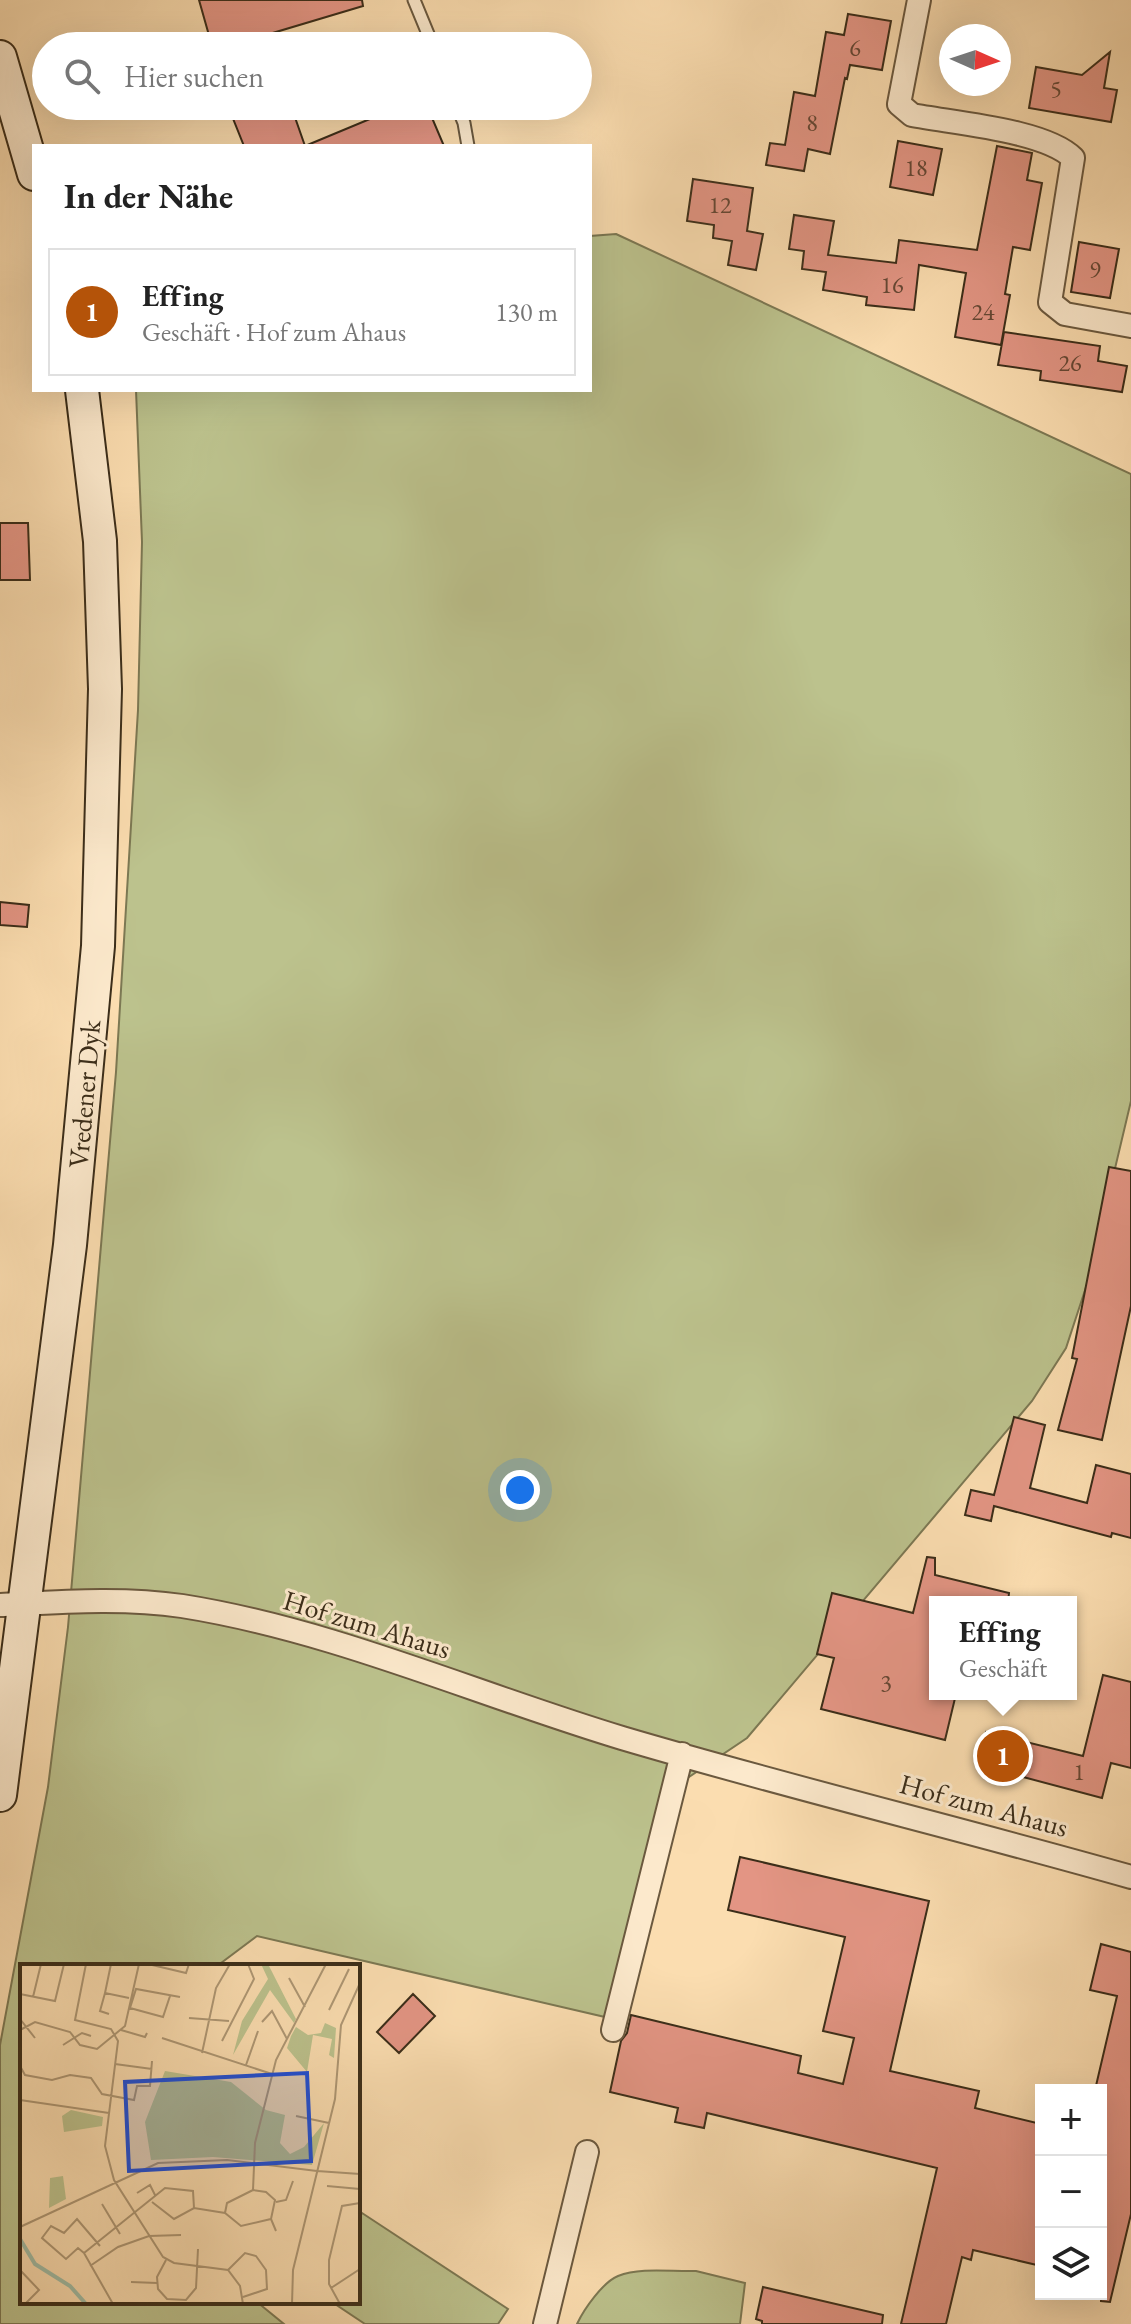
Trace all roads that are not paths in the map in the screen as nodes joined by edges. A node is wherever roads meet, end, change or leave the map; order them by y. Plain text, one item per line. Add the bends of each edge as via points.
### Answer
1 (414, 0) edge
2 (919, 0) edge
3 (427, 32) edge
4 (0, 57) edge
5 (463, 120) edge
6 (468, 144) edge
7 (32, 167) edge
8 (1131, 326) edge
9 (82, 392) edge
10 (12, 1605) edge
11 (682, 1754) junction
12 (0, 1795) edge
13 (1131, 1877) edge
14 (613, 2030) dead end
15 (587, 2152) dead end
16 (545, 2324) edge

1 - 3 lane
2 - 8 street via 899,104 912,115 1041,139 1065,150 1073,158 1050,302 1065,314
4 - 7 main road
5 - 6 lane
9 - 10 main road, Vredener Dyk via 100,541 104,659 98,946 70,1245
10 - 11 street, Hof zum Ahaus via 64,1601 178,1606 268,1624
10 - 12 main road, Vredener Dyk
11 - 13 street, Hof zum Ahaus
11 - 14 street
15 - 16 street

